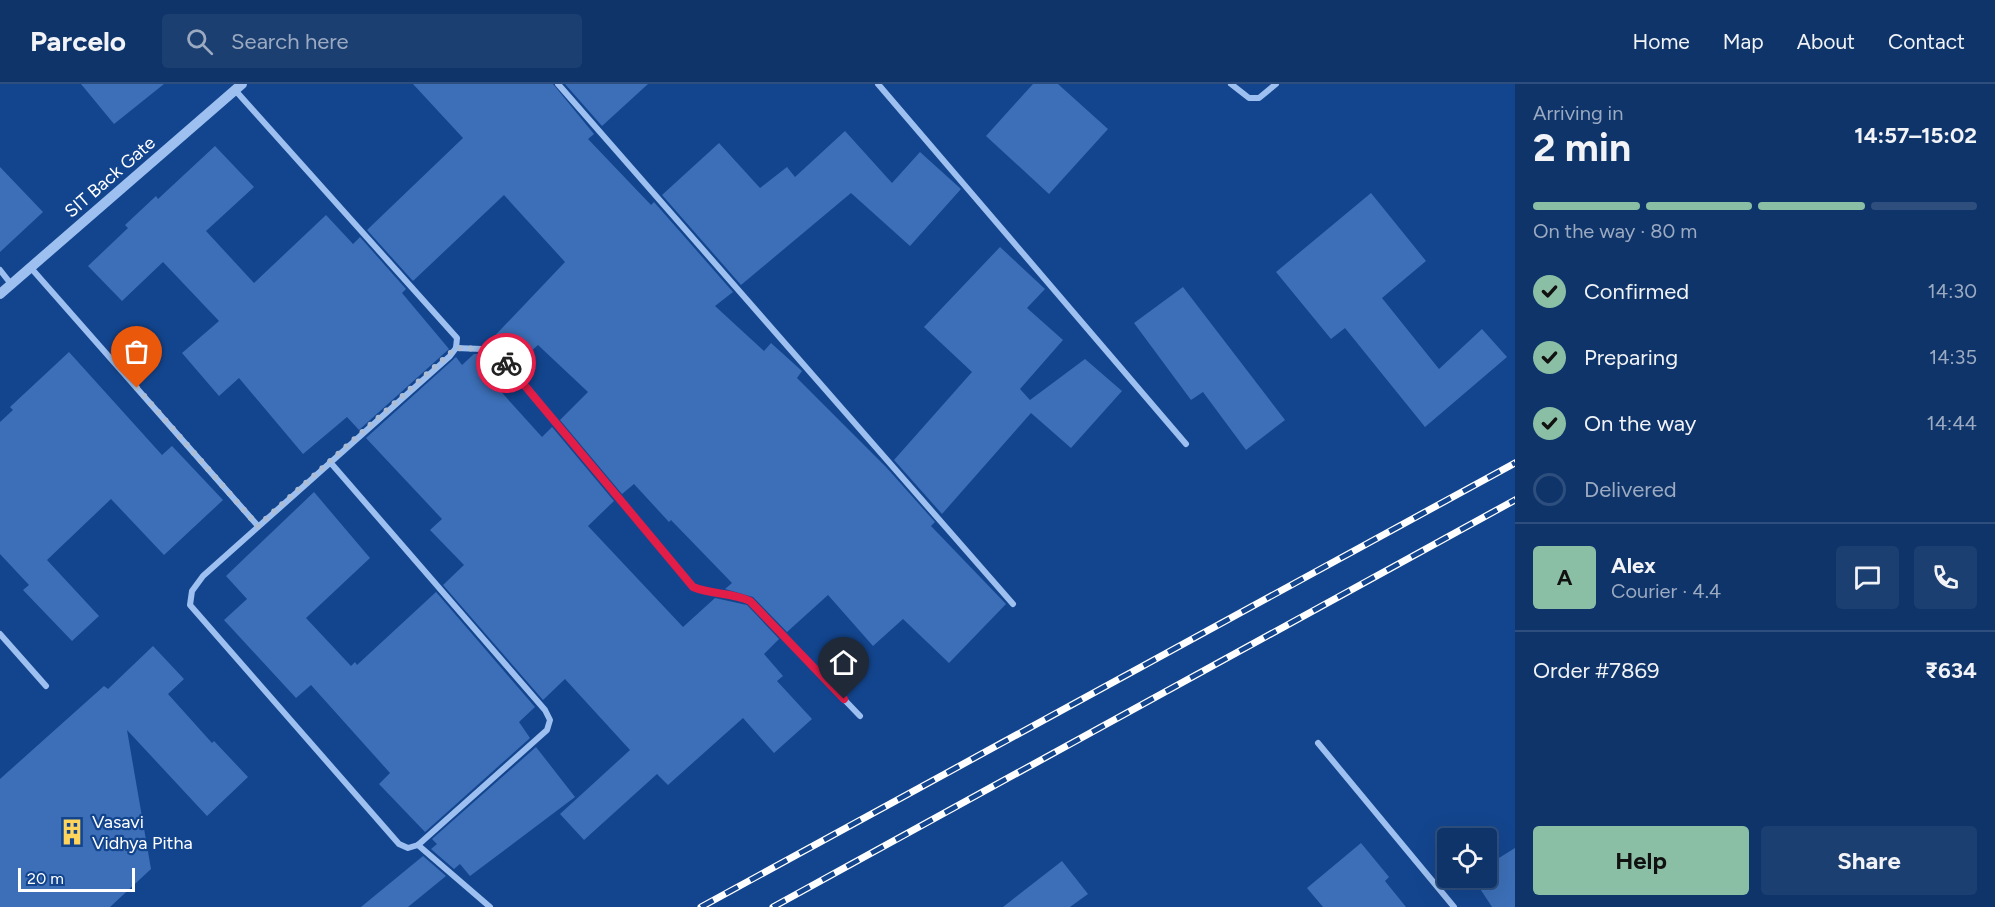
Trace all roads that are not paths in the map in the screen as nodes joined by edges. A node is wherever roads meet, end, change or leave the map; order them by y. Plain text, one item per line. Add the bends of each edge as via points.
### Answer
1 (558, 84) edge
2 (878, 84) edge
3 (1231, 84) edge
4 (1276, 84) edge
5 (238, 87) edge
6 (31, 268) junction
7 (0, 270) edge
8 (12, 284) junction
9 (0, 294) edge
10 (456, 348) junction
11 (1186, 444) dead end
12 (330, 462) junction
13 (258, 526) junction
14 (1013, 604) dead end
15 (0, 634) edge
16 (46, 686) dead end
17 (860, 716) dead end
18 (1318, 743) dead end
19 (418, 845) junction
20 (490, 907) edge
21 (1454, 907) edge

1 - 14 street
2 - 11 street
3 - 4 street via 1249,98 1259,98
5 - 6 street, SIT Back Gate
5 - 10 street via 457,338
6 - 8 street, SIT Back Gate
6 - 13 street
7 - 8 street
8 - 9 street, SIT Back Gate
10 - 12 street
10 - 17 street via 482,349 503,360 693,587 707,593 735,594 750,601
12 - 13 street
12 - 19 street via 550,720 547,730
13 - 19 street via 202,576 192,591 190,605 399,844 408,849
15 - 16 street
18 - 21 street
19 - 20 street

